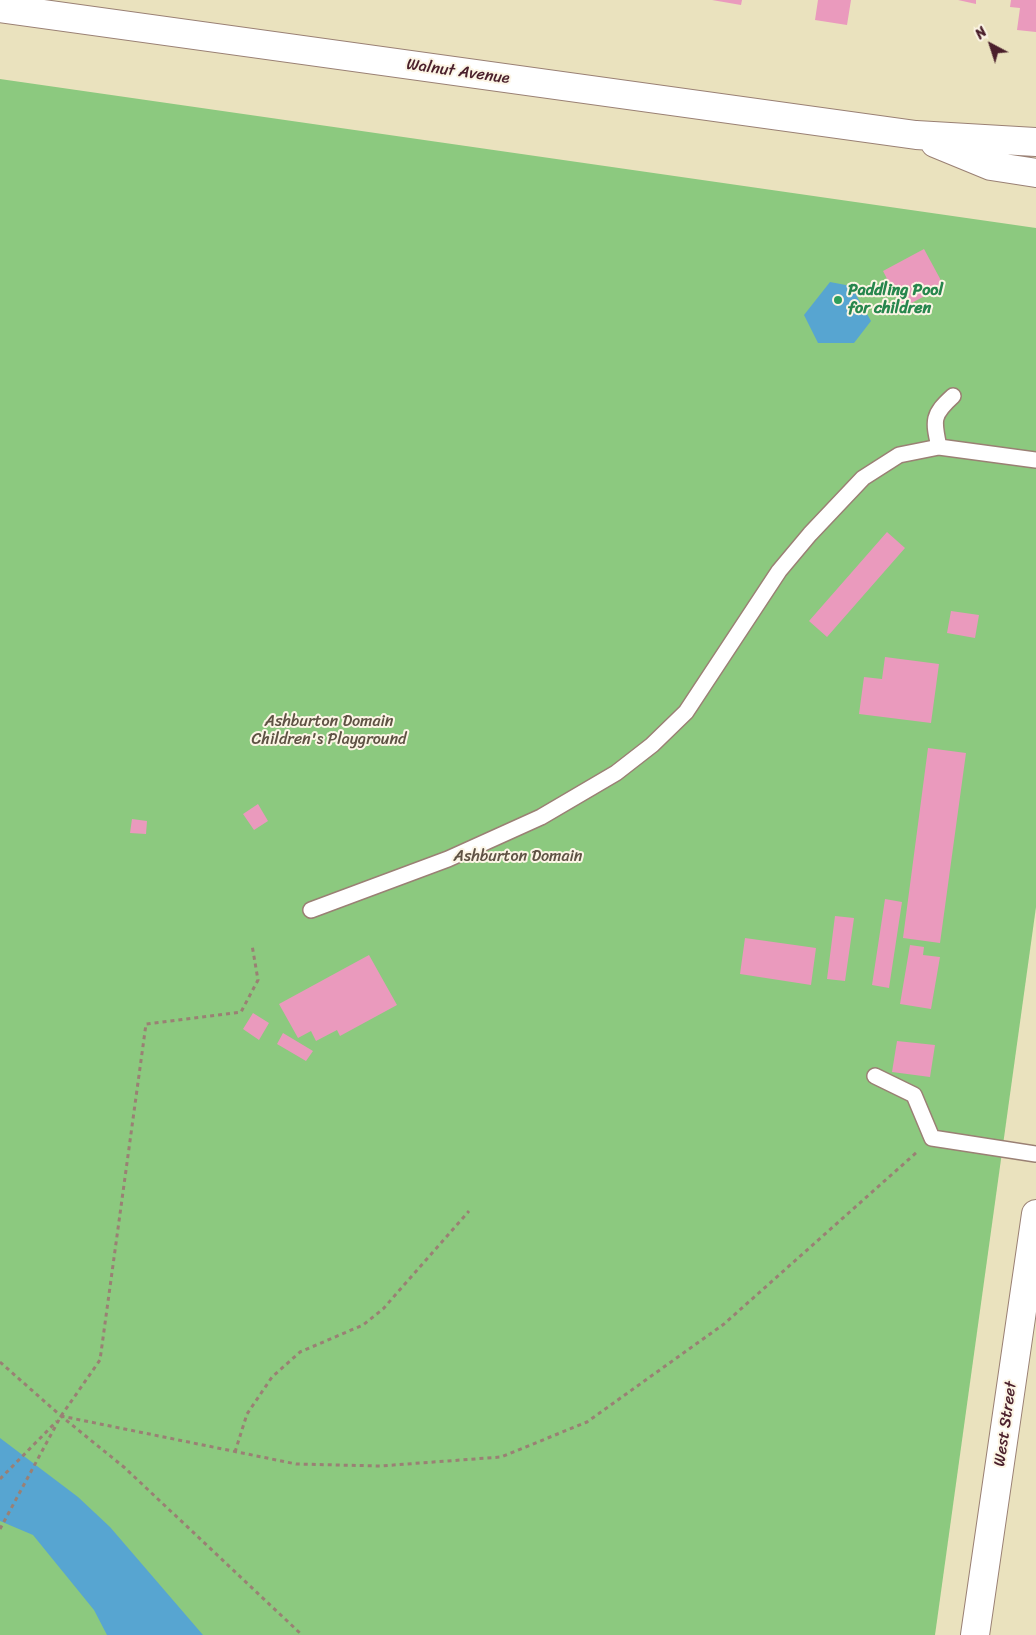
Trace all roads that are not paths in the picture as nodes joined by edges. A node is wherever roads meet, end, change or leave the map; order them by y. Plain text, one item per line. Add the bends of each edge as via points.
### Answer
1 (0, 8) edge
2 (916, 135) junction
3 (1036, 142) edge
4 (1036, 173) edge
5 (953, 396) dead end
6 (939, 447) junction
7 (1036, 460) edge
8 (311, 910) dead end
9 (875, 1076) dead end
10 (1036, 1154) edge
11 (1036, 1214) edge
12 (976, 1635) edge

1 - 2 main road, Walnut Avenue
2 - 3 main road, Walnut Avenue
2 - 4 main road, Walnut Avenue via 991,166
5 - 6 lane via 939,409 934,425
6 - 7 lane
6 - 8 lane via 899,455 863,478 835,506 779,571 686,712 652,745 616,773 541,817 448,860
9 - 10 lane via 914,1096 932,1138
11 - 12 main road, West Street

